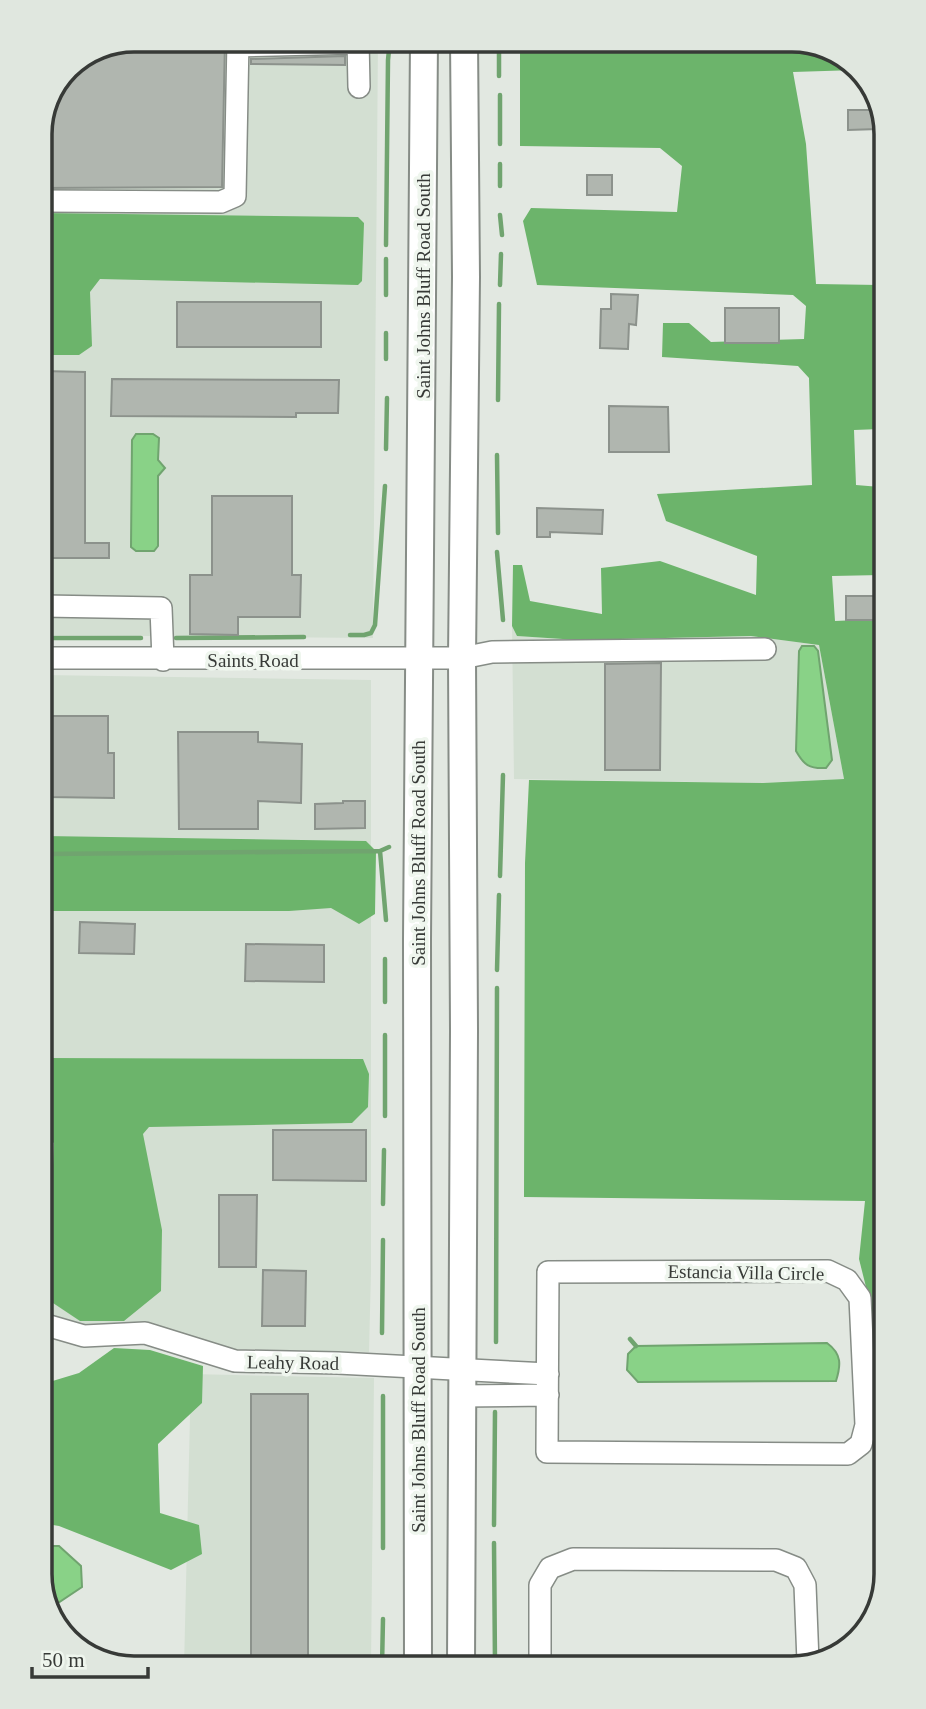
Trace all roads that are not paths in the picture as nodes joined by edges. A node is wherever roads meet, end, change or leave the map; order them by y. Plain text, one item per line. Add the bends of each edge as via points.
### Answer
1 (238, 52) edge
2 (358, 52) edge
3 (424, 52) edge
4 (464, 52) edge
5 (359, 87) dead end
6 (53, 201) edge
7 (53, 606) edge
8 (765, 649) dead end
9 (53, 658) edge
10 (420, 658) junction
11 (462, 658) junction
12 (163, 660) junction
13 (52, 1327) edge
14 (417, 1367) junction
15 (461, 1368) junction
16 (548, 1384) junction
17 (461, 1396) junction
18 (808, 1655) edge
19 (418, 1656) edge
20 (461, 1656) edge
21 (540, 1656) edge

1 - 6 street via 235,196 221,202
2 - 5 street
3 - 10 main road, Saint Johns Bluff Road South
4 - 11 main road
7 - 12 street via 161,608
8 - 11 street, Saints Road via 492,652
9 - 12 street, Saints Road
10 - 11 street, Saints Road
10 - 12 street, Saints Road
10 - 14 main road, Saint Johns Bluff Road South
11 - 15 main road
13 - 14 street, Leahy Road via 84,1336 145,1333 235,1361
14 - 15 street, Leahy Road
14 - 19 main road, Saint Johns Bluff Road South
15 - 16 street, Leahy Road
15 - 17 main road
16 - 16 street, Estancia Villa Circle via 548,1452 848,1454 861,1444 866,1425 860,1298 847,1280 828,1270 548,1272
16 - 17 street
17 - 20 main road
18 - 21 street via 805,1585 796,1568 776,1560 573,1559 550,1568 540,1585

